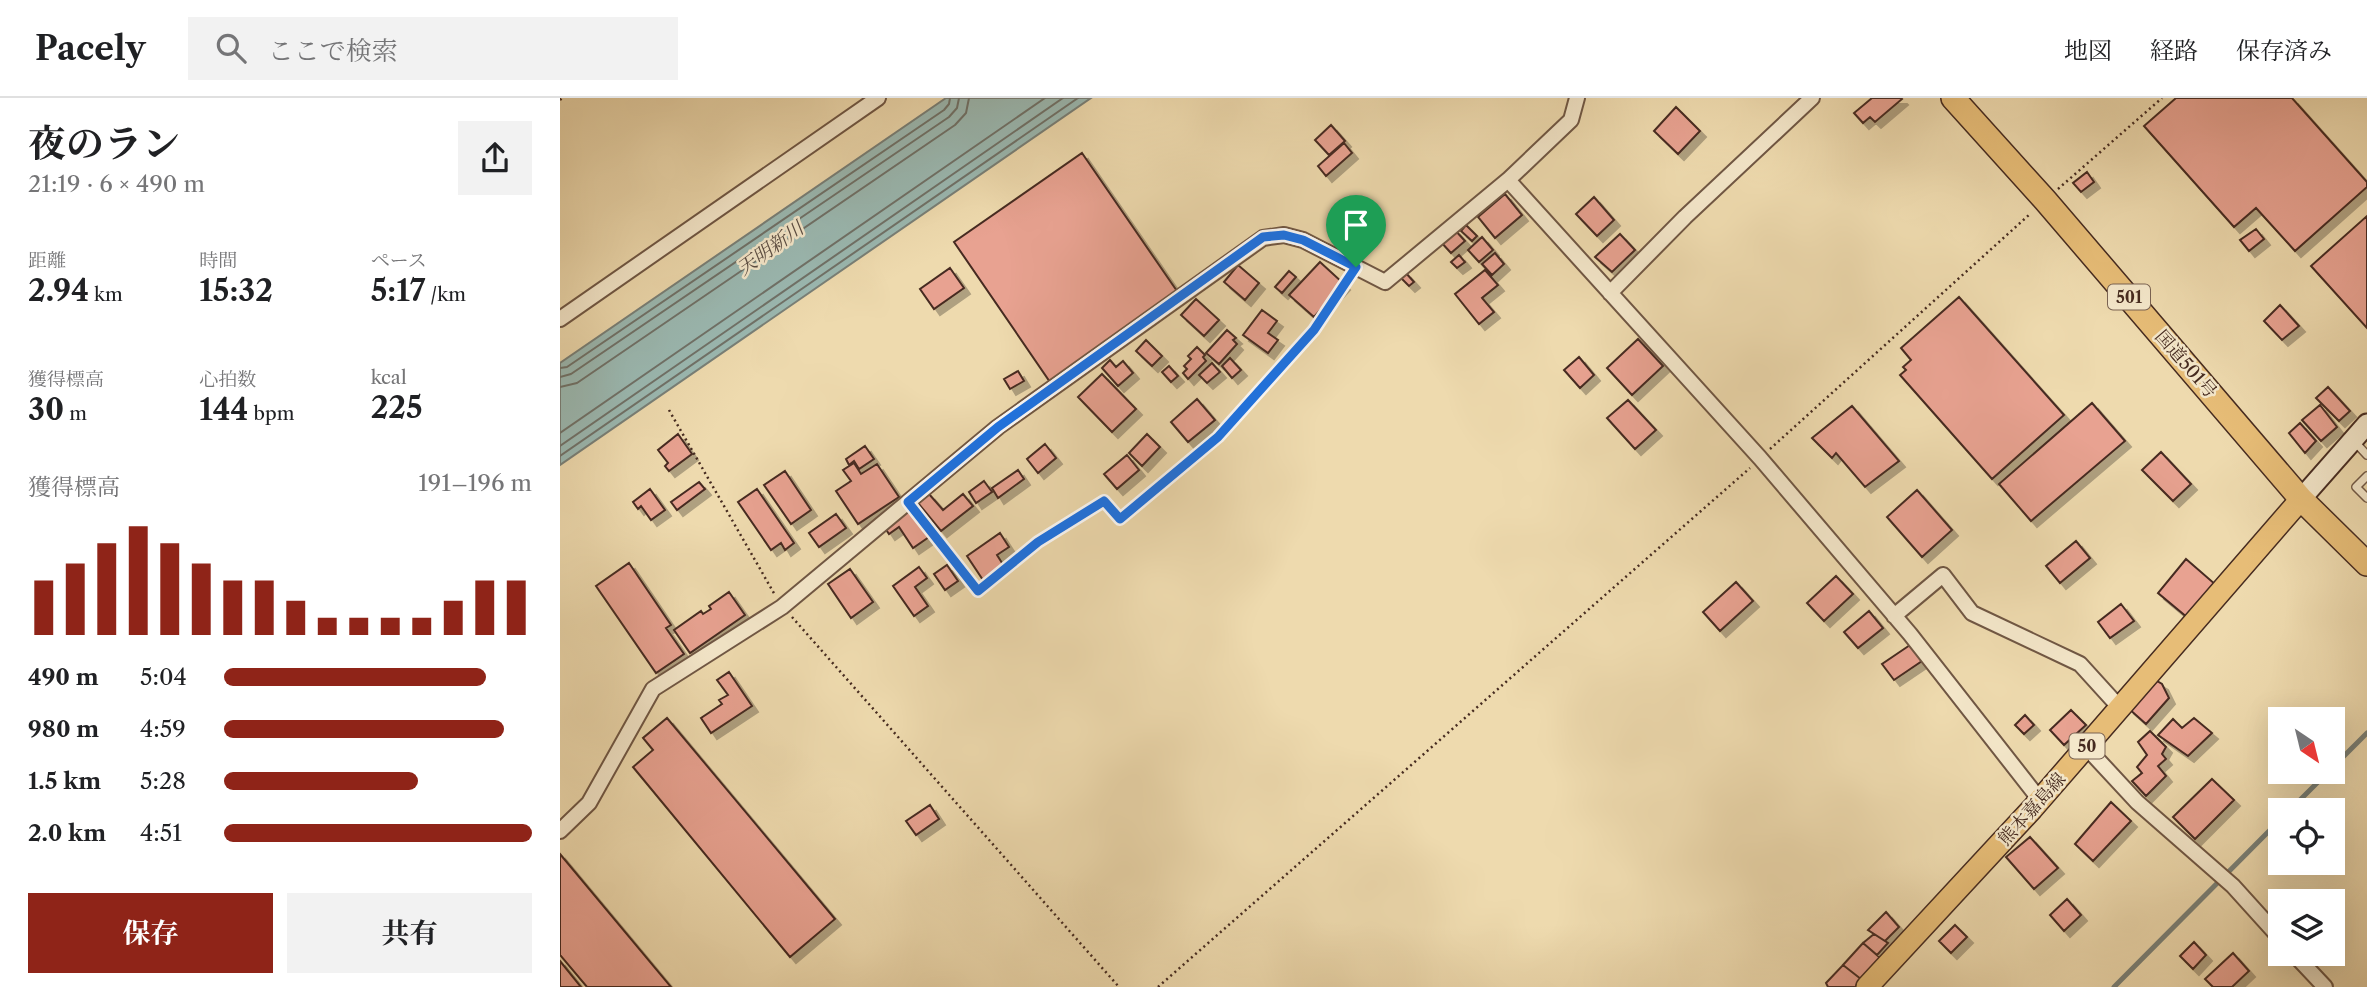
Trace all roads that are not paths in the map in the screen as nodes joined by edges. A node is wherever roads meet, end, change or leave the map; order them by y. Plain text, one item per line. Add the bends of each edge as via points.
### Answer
1 (878, 98) edge
2 (1577, 98) edge
3 (1812, 98) edge
4 (1954, 98) edge
5 (1508, 180) junction
6 (1610, 293) junction
7 (560, 319) edge
8 (2367, 424) edge
9 (2360, 448) edge
10 (2367, 476) edge
11 (2367, 498) edge
12 (2301, 499) junction
13 (2362, 555) edge
14 (1895, 616) junction
15 (2120, 708) junction
16 (2086, 747) junction
17 (2040, 800) junction
18 (560, 831) edge
19 (2268, 925) edge
20 (2305, 966) edge
21 (1867, 987) edge
22 (2325, 987) edge

1 - 7 street
2 - 5 street via 1571,120
3 - 6 street
4 - 12 highway, 国道501号 / 501
5 - 6 street
5 - 18 street via 1385,282 1303,240 1284,235 1263,237 998,427 782,607 653,689 589,803
6 - 14 street
8 - 9 main road
9 - 12 main road
10 - 11 lane via 2356,487
12 - 13 highway, 国道501号 / 501
12 - 15 main road, 熊本嘉島線 / 50
14 - 15 street via 1943,575 1972,613 2080,664
14 - 17 street
15 - 16 main road, 熊本嘉島線 / 50
16 - 17 main road, 熊本嘉島線 / 50
16 - 19 street via 2137,803 2233,886
17 - 21 main road, 熊本嘉島線 / 50
20 - 22 street

